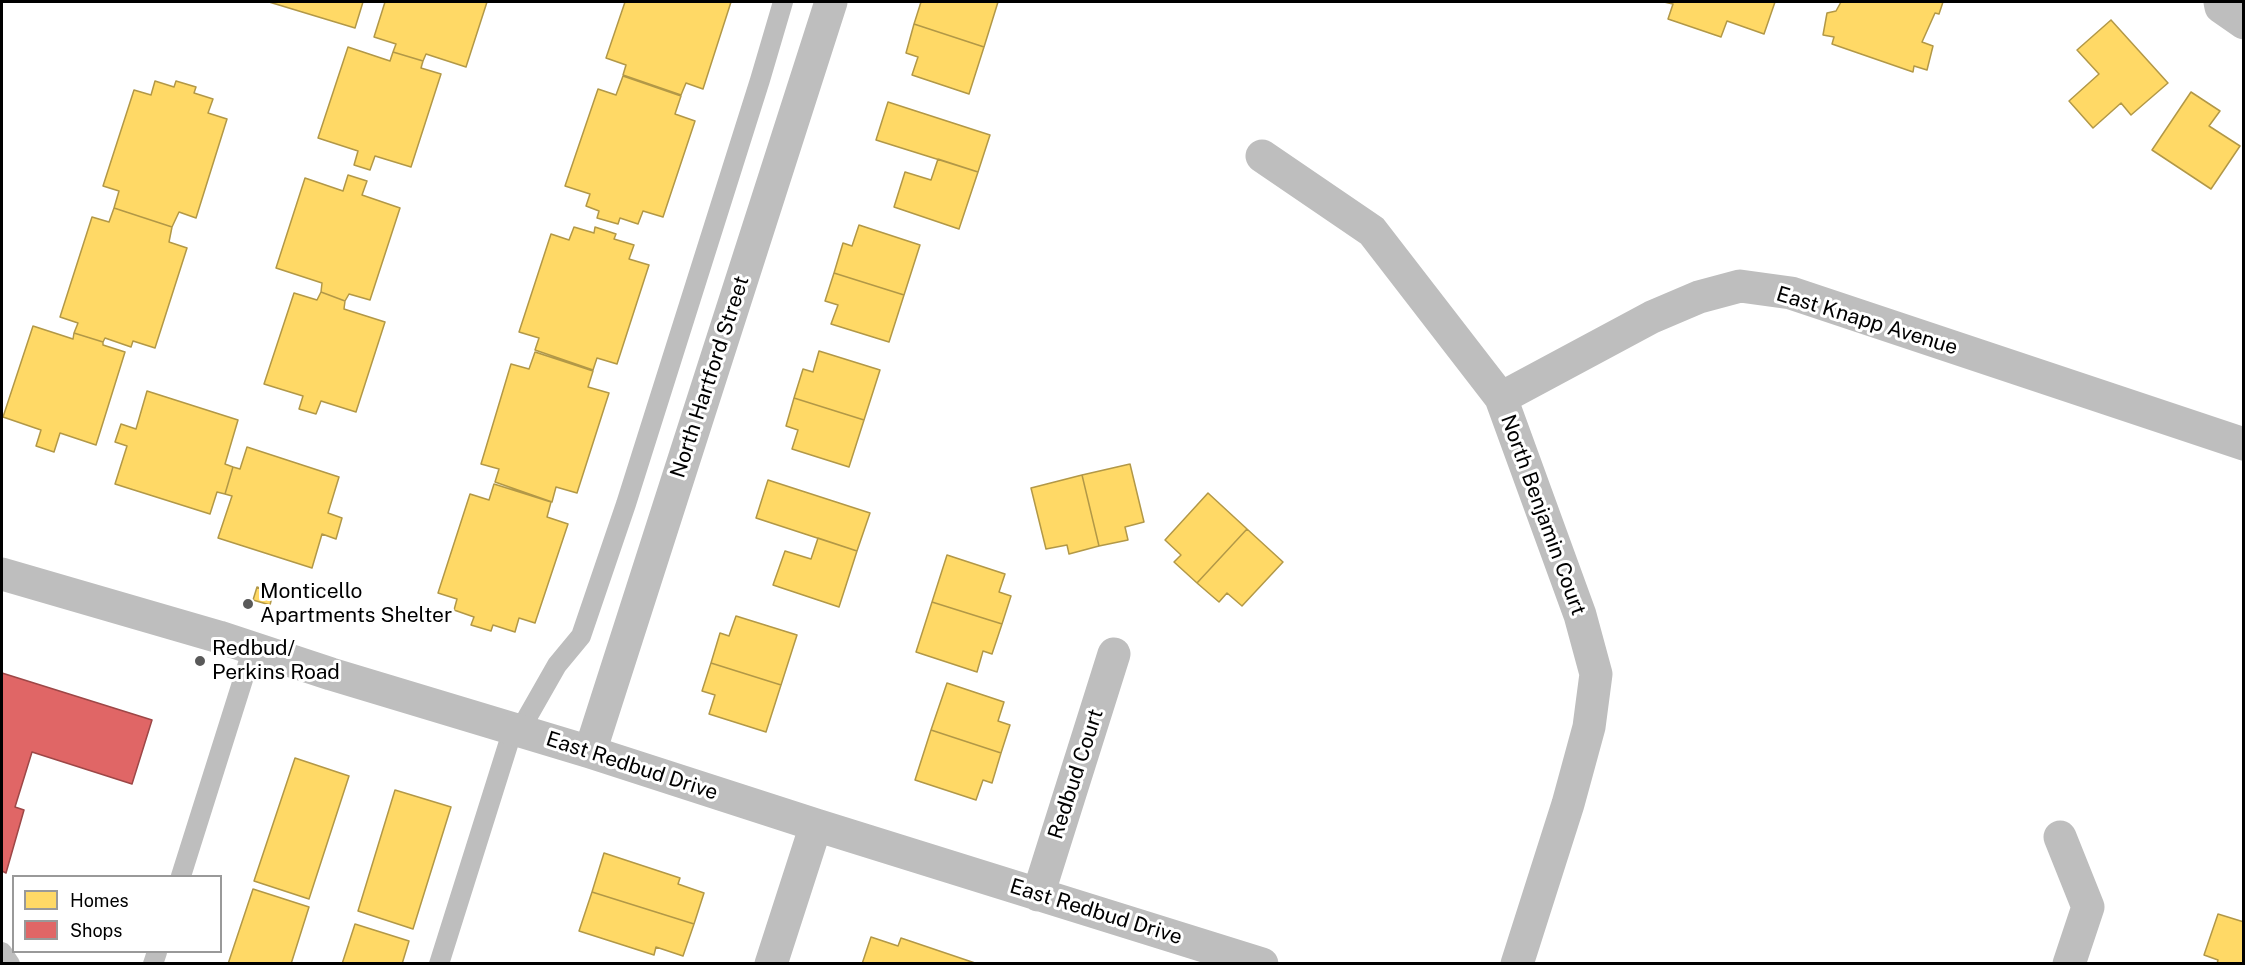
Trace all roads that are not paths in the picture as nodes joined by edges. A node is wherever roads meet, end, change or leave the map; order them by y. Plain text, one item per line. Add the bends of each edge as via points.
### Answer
1 (783, 2) edge
2 (831, 2) edge
3 (2220, 2) edge
4 (2244, 23) edge
5 (1262, 156) dead end
6 (1501, 398) junction
7 (2244, 444) edge
8 (2, 574) edge
9 (253, 648) junction
10 (1114, 654) dead end
11 (517, 730) junction
12 (590, 752) junction
13 (816, 825) junction
14 (2060, 837) dead end
15 (181, 875) edge
16 (1038, 894) junction
17 (2, 952) edge
18 (10, 963) edge
19 (439, 963) edge
20 (771, 963) edge
21 (1262, 963) edge
22 (1518, 963) edge
23 (2069, 963) edge

1 - 11 lane via 581,636 557,665
2 - 12 street, North Hartford Street
3 - 4 street via 2221,7
5 - 6 street, North Benjamin Court via 1372,231
6 - 7 street, East Knapp Avenue via 1652,317 1699,297 1740,286 1791,293
6 - 22 street, North Benjamin Court via 1581,615 1596,674 1586,738
8 - 9 street, East Redbud Drive
9 - 11 street, East Redbud Drive
9 - 15 lane
10 - 16 street, Redbud Court
11 - 12 street, East Redbud Drive
11 - 19 lane
12 - 13 street, East Redbud Drive
13 - 16 street, East Redbud Drive
13 - 20 street
14 - 23 street via 2088,907
16 - 21 street, East Redbud Drive
17 - 18 lane

